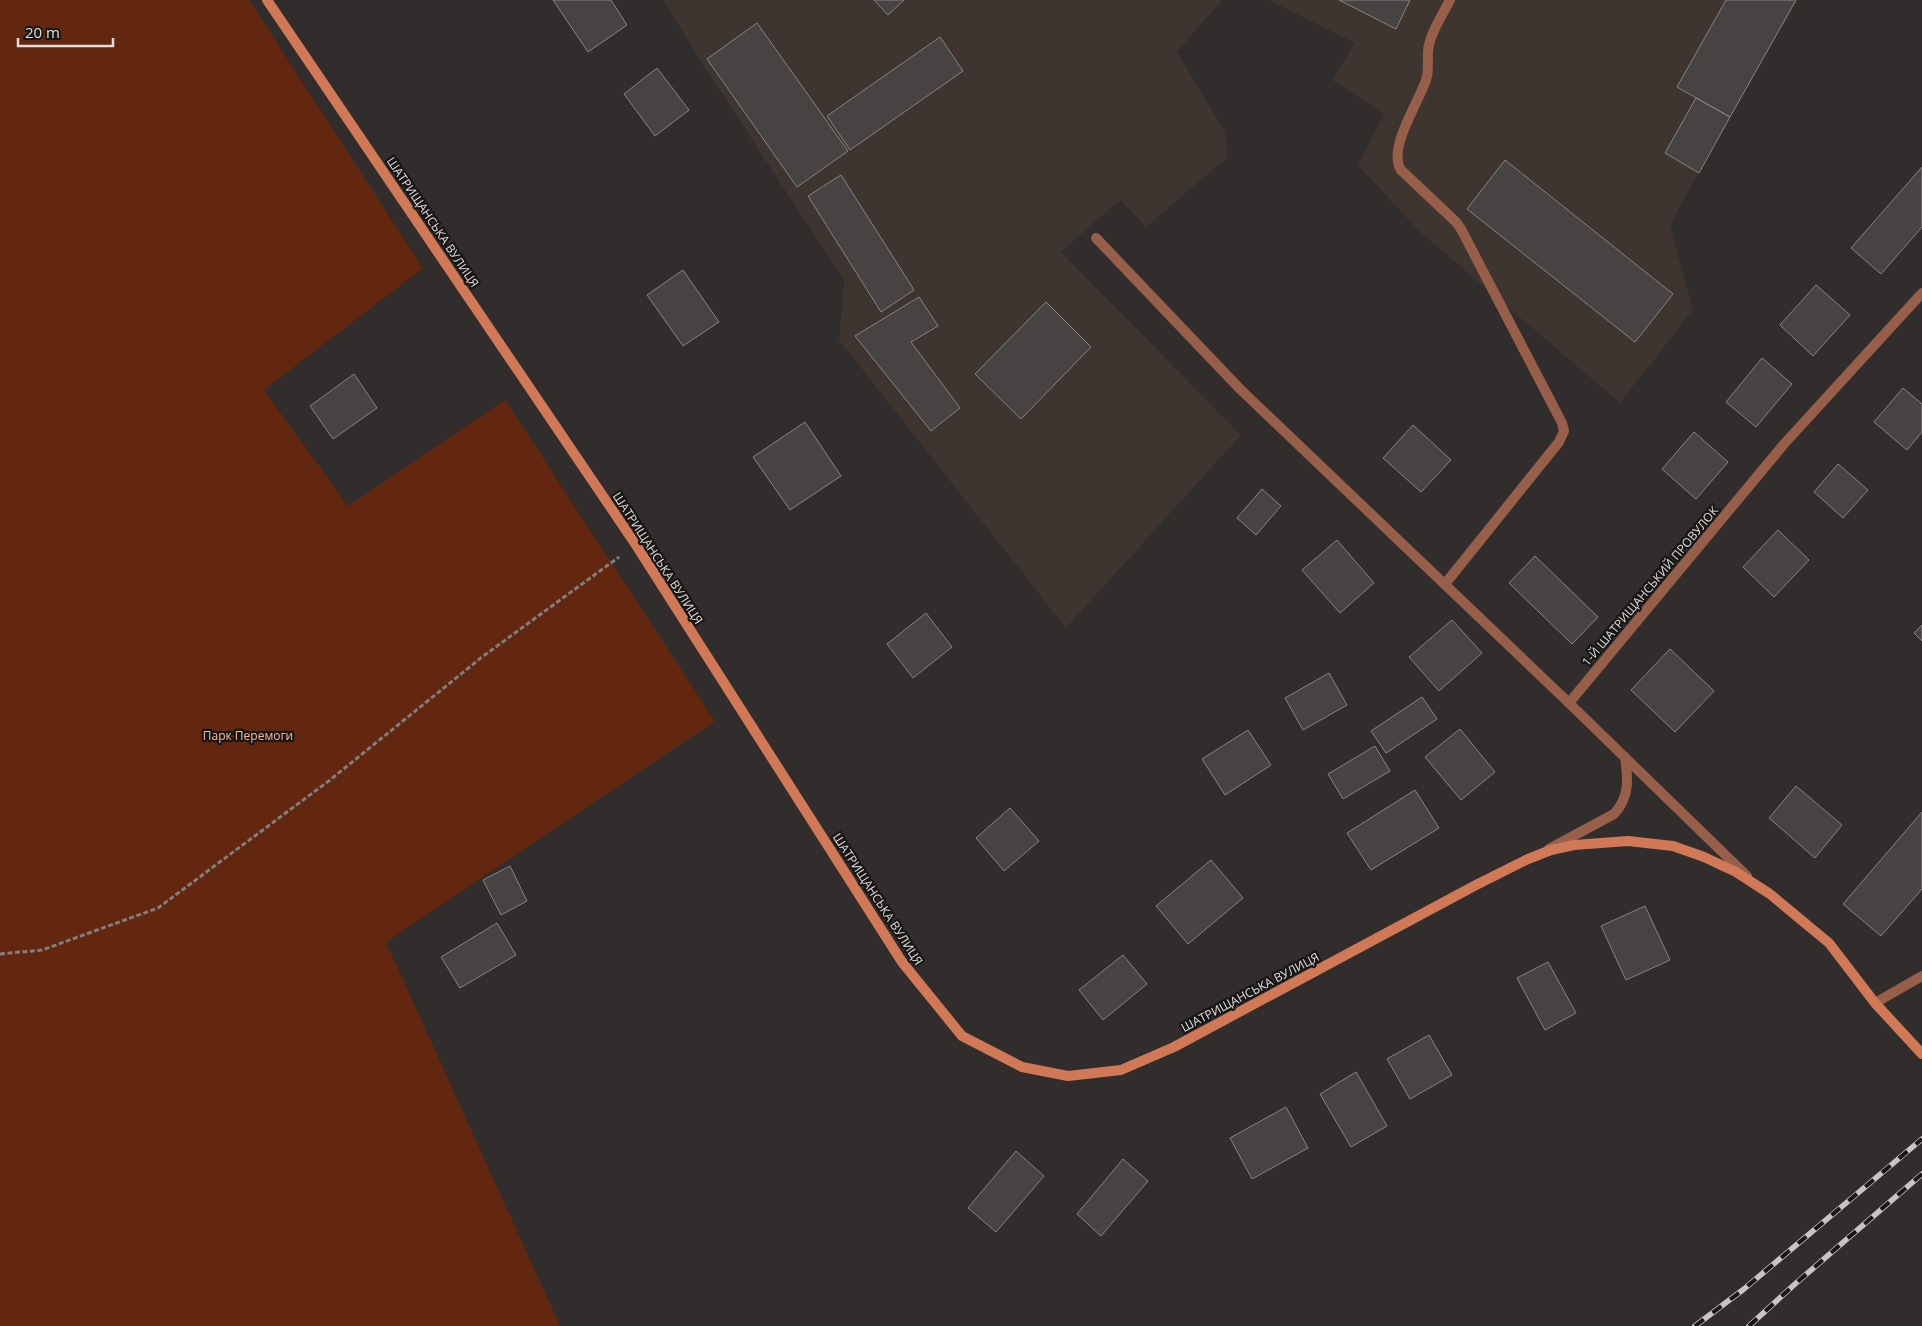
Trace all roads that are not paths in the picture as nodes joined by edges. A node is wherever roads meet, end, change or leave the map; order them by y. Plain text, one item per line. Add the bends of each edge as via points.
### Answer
1 (268, 0) edge
2 (1450, 0) edge
3 (1096, 238) dead end
4 (1922, 293) edge
5 (1445, 584) junction
6 (1569, 703) junction
7 (1625, 757) junction
8 (1539, 854) junction
9 (1753, 882) junction
10 (1922, 976) edge
11 (1875, 1003) junction
12 (1922, 1054) edge

1 - 8 street, ШАТРИЩАНСЬКА ВУЛИЦЯ via 636,545 902,962 962,1036 1022,1067 1068,1076 1121,1070 1174,1047
2 - 5 street via 1430,39 1427,78 1399,142 1397,164 1461,229 1564,431 1559,442
3 - 5 street via 1240,389
4 - 6 street, 1-Й ШАТРИЩАНСЬКИЙ ПРОВУЛОК via 1784,444
5 - 6 street
6 - 7 street
7 - 8 street via 1628,783 1618,810
7 - 9 street
8 - 9 street, ШАТРИЩАНСЬКА ВУЛИЦЯ via 1588,843 1644,842 1673,846 1704,857
9 - 11 street, ШАТРИЩАНСЬКА ВУЛИЦЯ via 1829,943
10 - 11 street
11 - 12 street, ШАТРИЩАНСЬКА ВУЛИЦЯ

